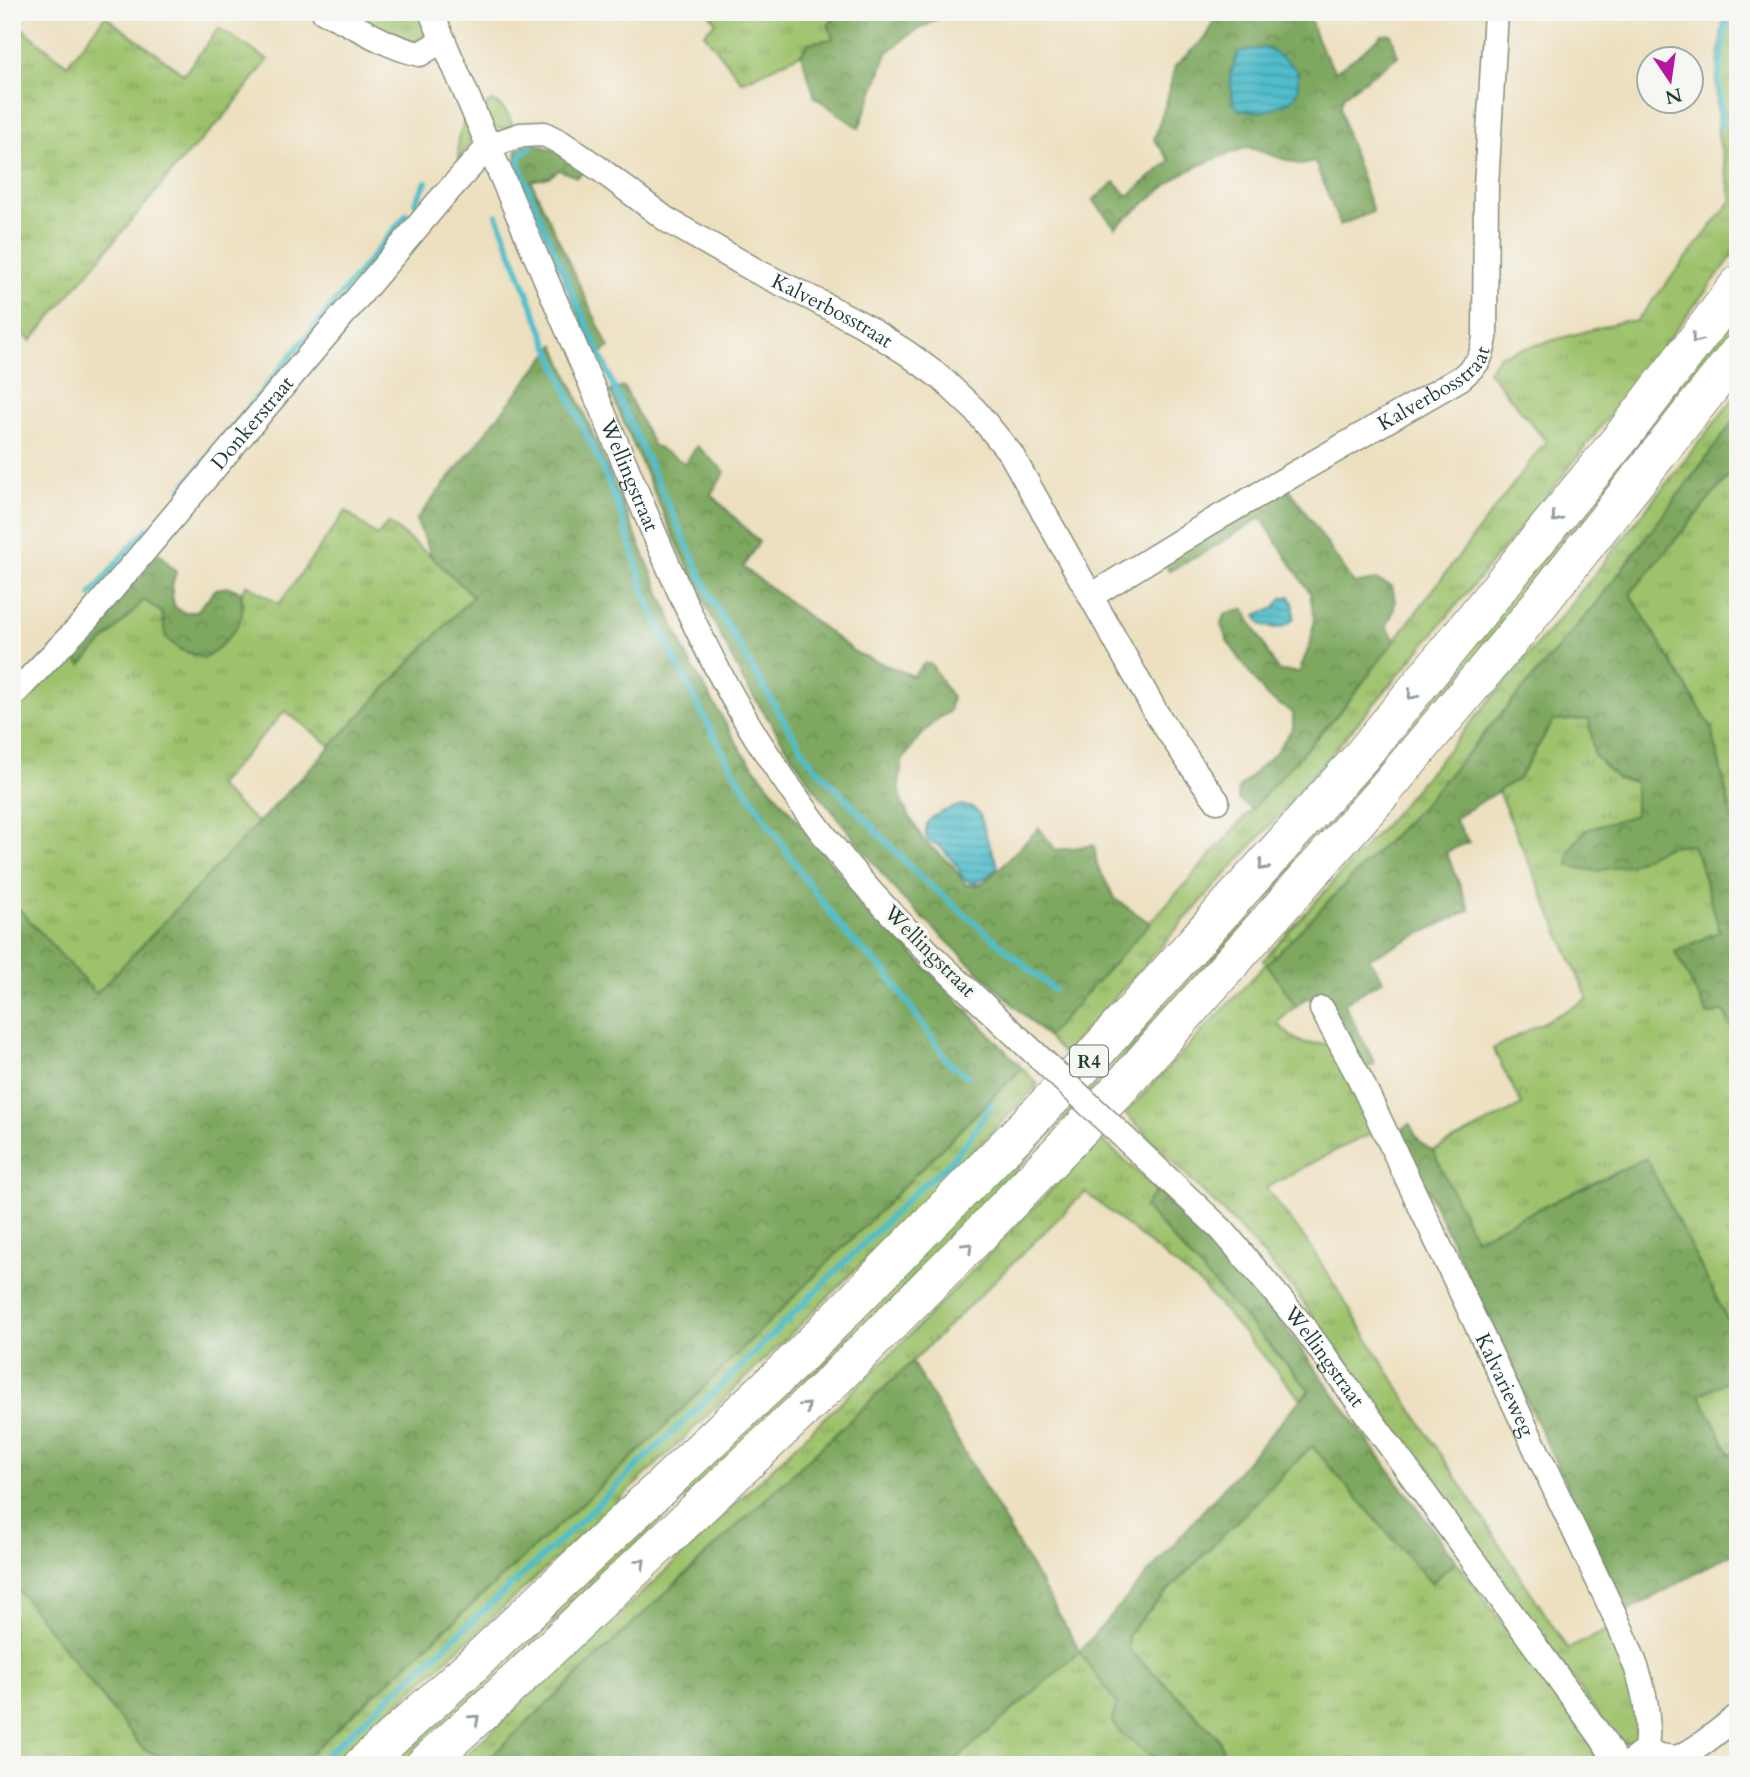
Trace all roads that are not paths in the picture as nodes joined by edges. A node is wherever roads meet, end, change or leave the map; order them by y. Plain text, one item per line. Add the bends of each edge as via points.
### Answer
1 (324, 12) edge
2 (432, 12) edge
3 (1496, 12) edge
4 (443, 40) junction
5 (489, 146) junction
6 (1738, 285) edge
7 (1738, 353) edge
8 (1091, 596) junction
9 (12, 696) edge
10 (1217, 801) dead end
11 (1322, 1009) dead end
12 (1738, 1716) edge
13 (1636, 1758) edge
14 (362, 1765) edge
15 (424, 1765) edge
16 (1618, 1765) edge

1 - 4 street via 420,54
2 - 4 street, Wellingstraat
3 - 8 street, Kalverbosstraat via 1486,187 1485,338 1476,365
4 - 5 street, Wellingstraat
5 - 8 street, Kalverbosstraat via 520,135 544,134 560,142 667,220 860,324 941,378 1011,454
5 - 9 street, Donkerstraat via 87,619
5 - 16 street, Wellingstraat, bridge via 699,632 757,738 801,803 871,891 935,959 1222,1230 1265,1279
6 -> 14 highway, R4 via 1625,433 1359,759 1083,1067 800,1356
15 -> 7 highway, R4 via 831,1383 1119,1090 1494,660
8 - 10 street, Kalverbosstraat via 1158,716
11 - 13 street, Kalvarieweg via 1360,1079 1632,1654 1647,1718
12 - 13 street via 1690,1752 1677,1757

